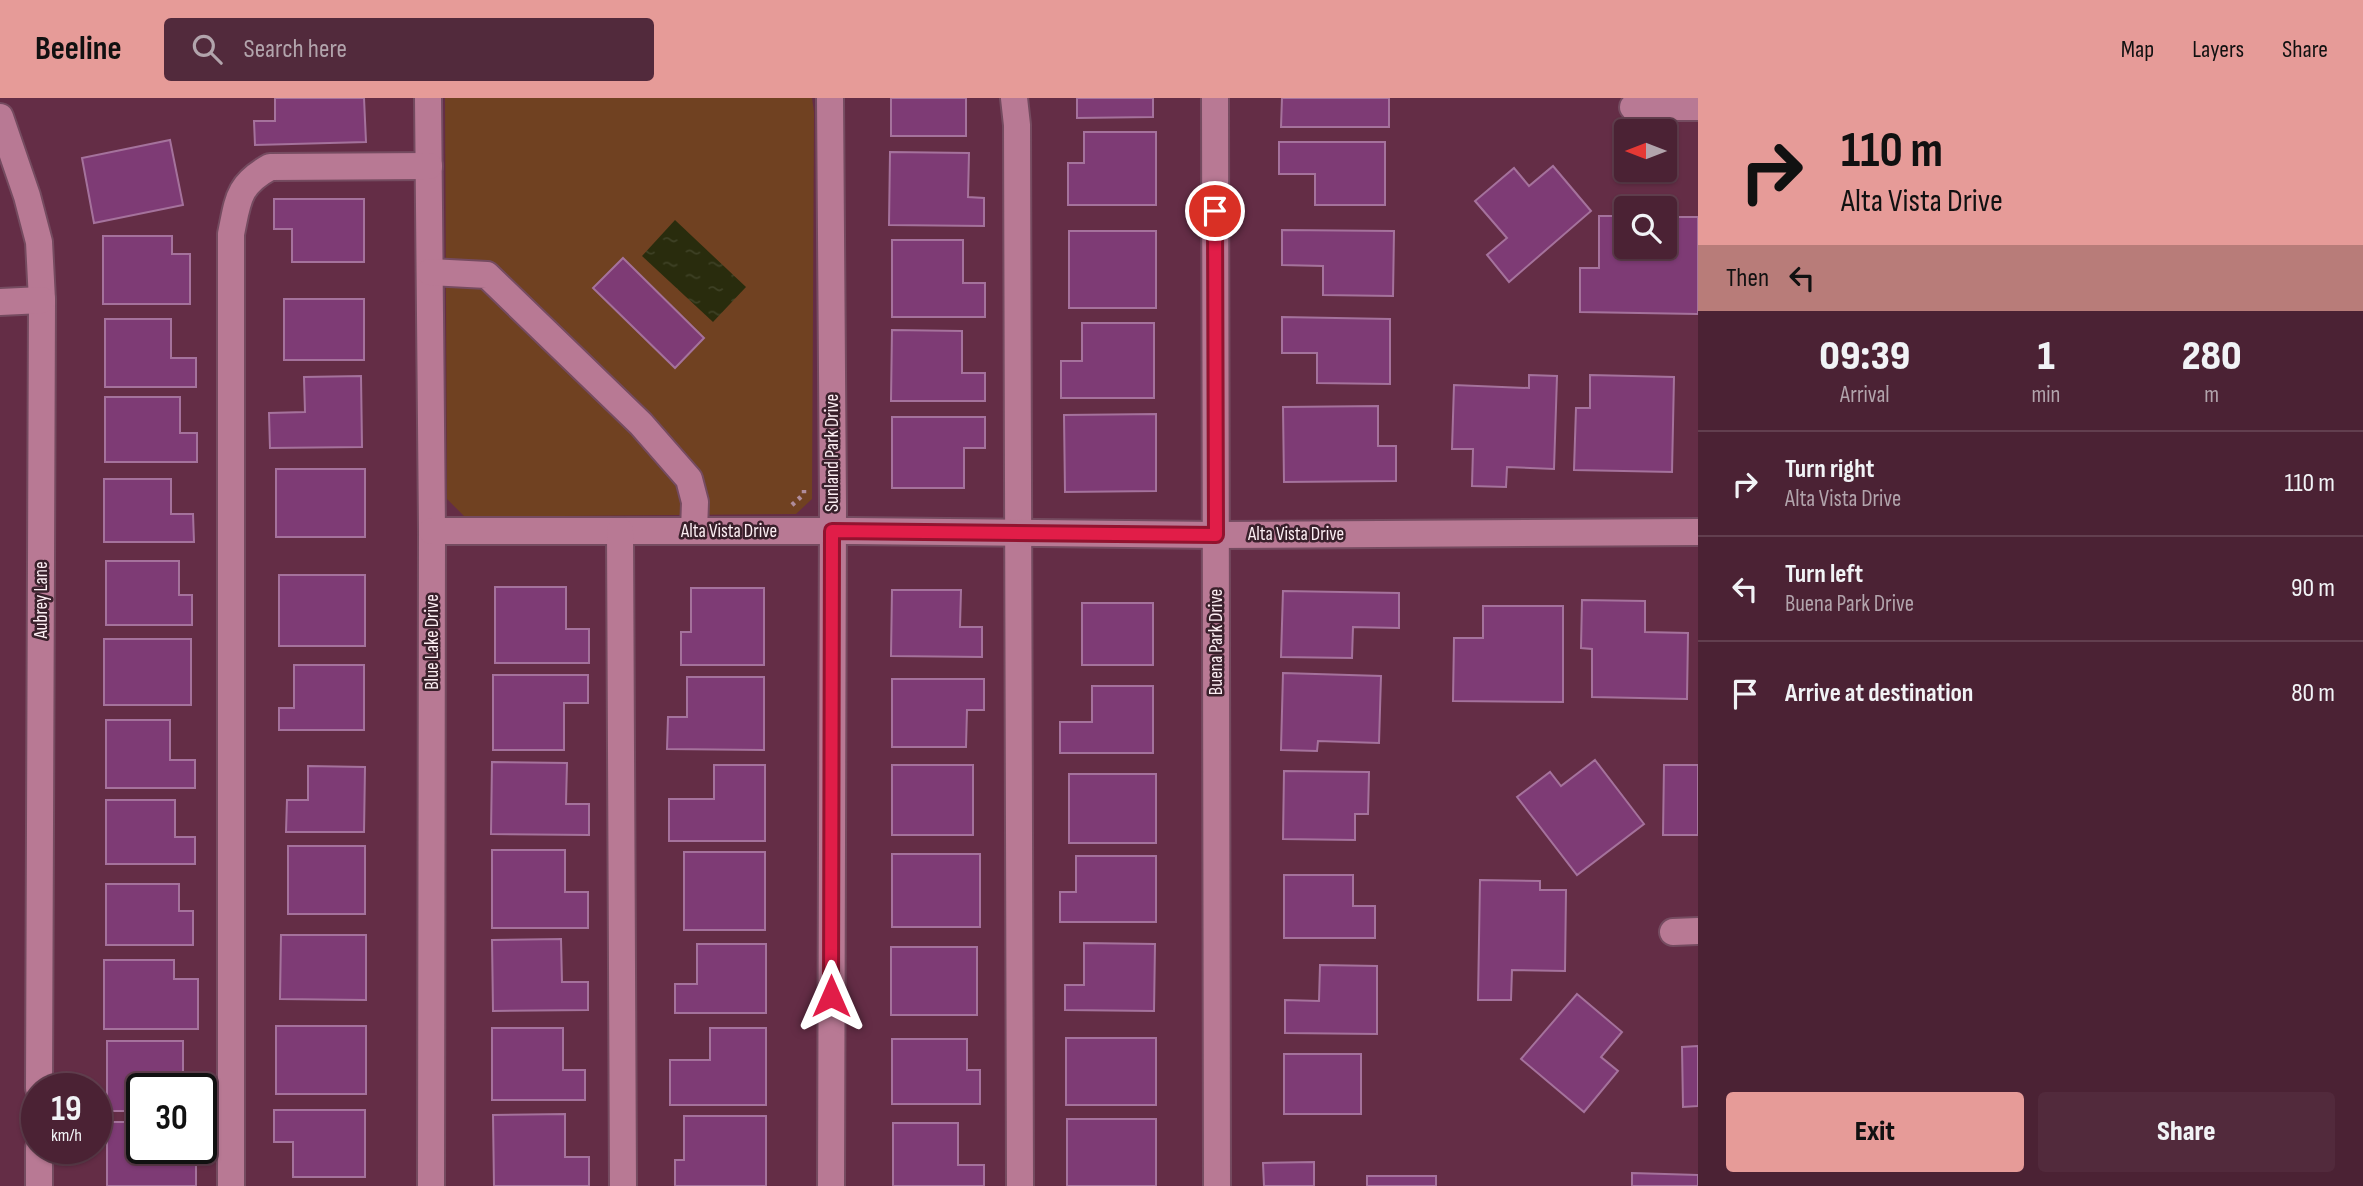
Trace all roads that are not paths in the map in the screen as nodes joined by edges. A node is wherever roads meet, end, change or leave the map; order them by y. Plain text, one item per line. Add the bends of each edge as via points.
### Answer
1 (428, 98) edge
2 (830, 98) edge
3 (1014, 98) edge
4 (1214, 98) edge
5 (1633, 107) dead end
6 (1698, 107) edge
7 (0, 117) edge
8 (429, 166) junction
9 (430, 272) junction
10 (42, 300) junction
11 (0, 302) edge
12 (432, 531) junction
13 (620, 531) junction
14 (694, 531) junction
15 (832, 531) junction
16 (1698, 532) edge
17 (1017, 533) junction
18 (1216, 535) junction
19 (39, 1073) edge
20 (39, 1164) edge
21 (39, 1186) edge
22 (231, 1186) edge
23 (431, 1186) edge
24 (623, 1186) edge
25 (831, 1186) edge
26 (1020, 1186) edge
27 (1217, 1186) edge

1 - 8 street, Blue Lake Drive
2 - 15 street, Sunland Park Drive
3 - 17 street
4 - 18 street, Buena Park Drive
5 - 6 street
7 - 10 street, Aubrey Lane via 39,242
8 - 9 street, Blue Lake Drive
8 - 22 street via 270,167 251,177 239,197 231,234
9 - 12 street, Blue Lake Drive
9 - 14 street via 487,275 641,424 689,479 695,502
10 - 11 street
10 - 19 street, Aubrey Lane
12 - 13 street, Alta Vista Drive
12 - 23 street, Blue Lake Drive
13 - 14 street, Alta Vista Drive
13 - 24 street
14 - 15 street, Alta Vista Drive
15 - 17 street, Alta Vista Drive
15 - 25 street, Sunland Park Drive
16 - 18 street, Alta Vista Drive
17 - 18 street, Alta Vista Drive
17 - 26 street
18 - 27 street, Buena Park Drive
20 - 21 street

